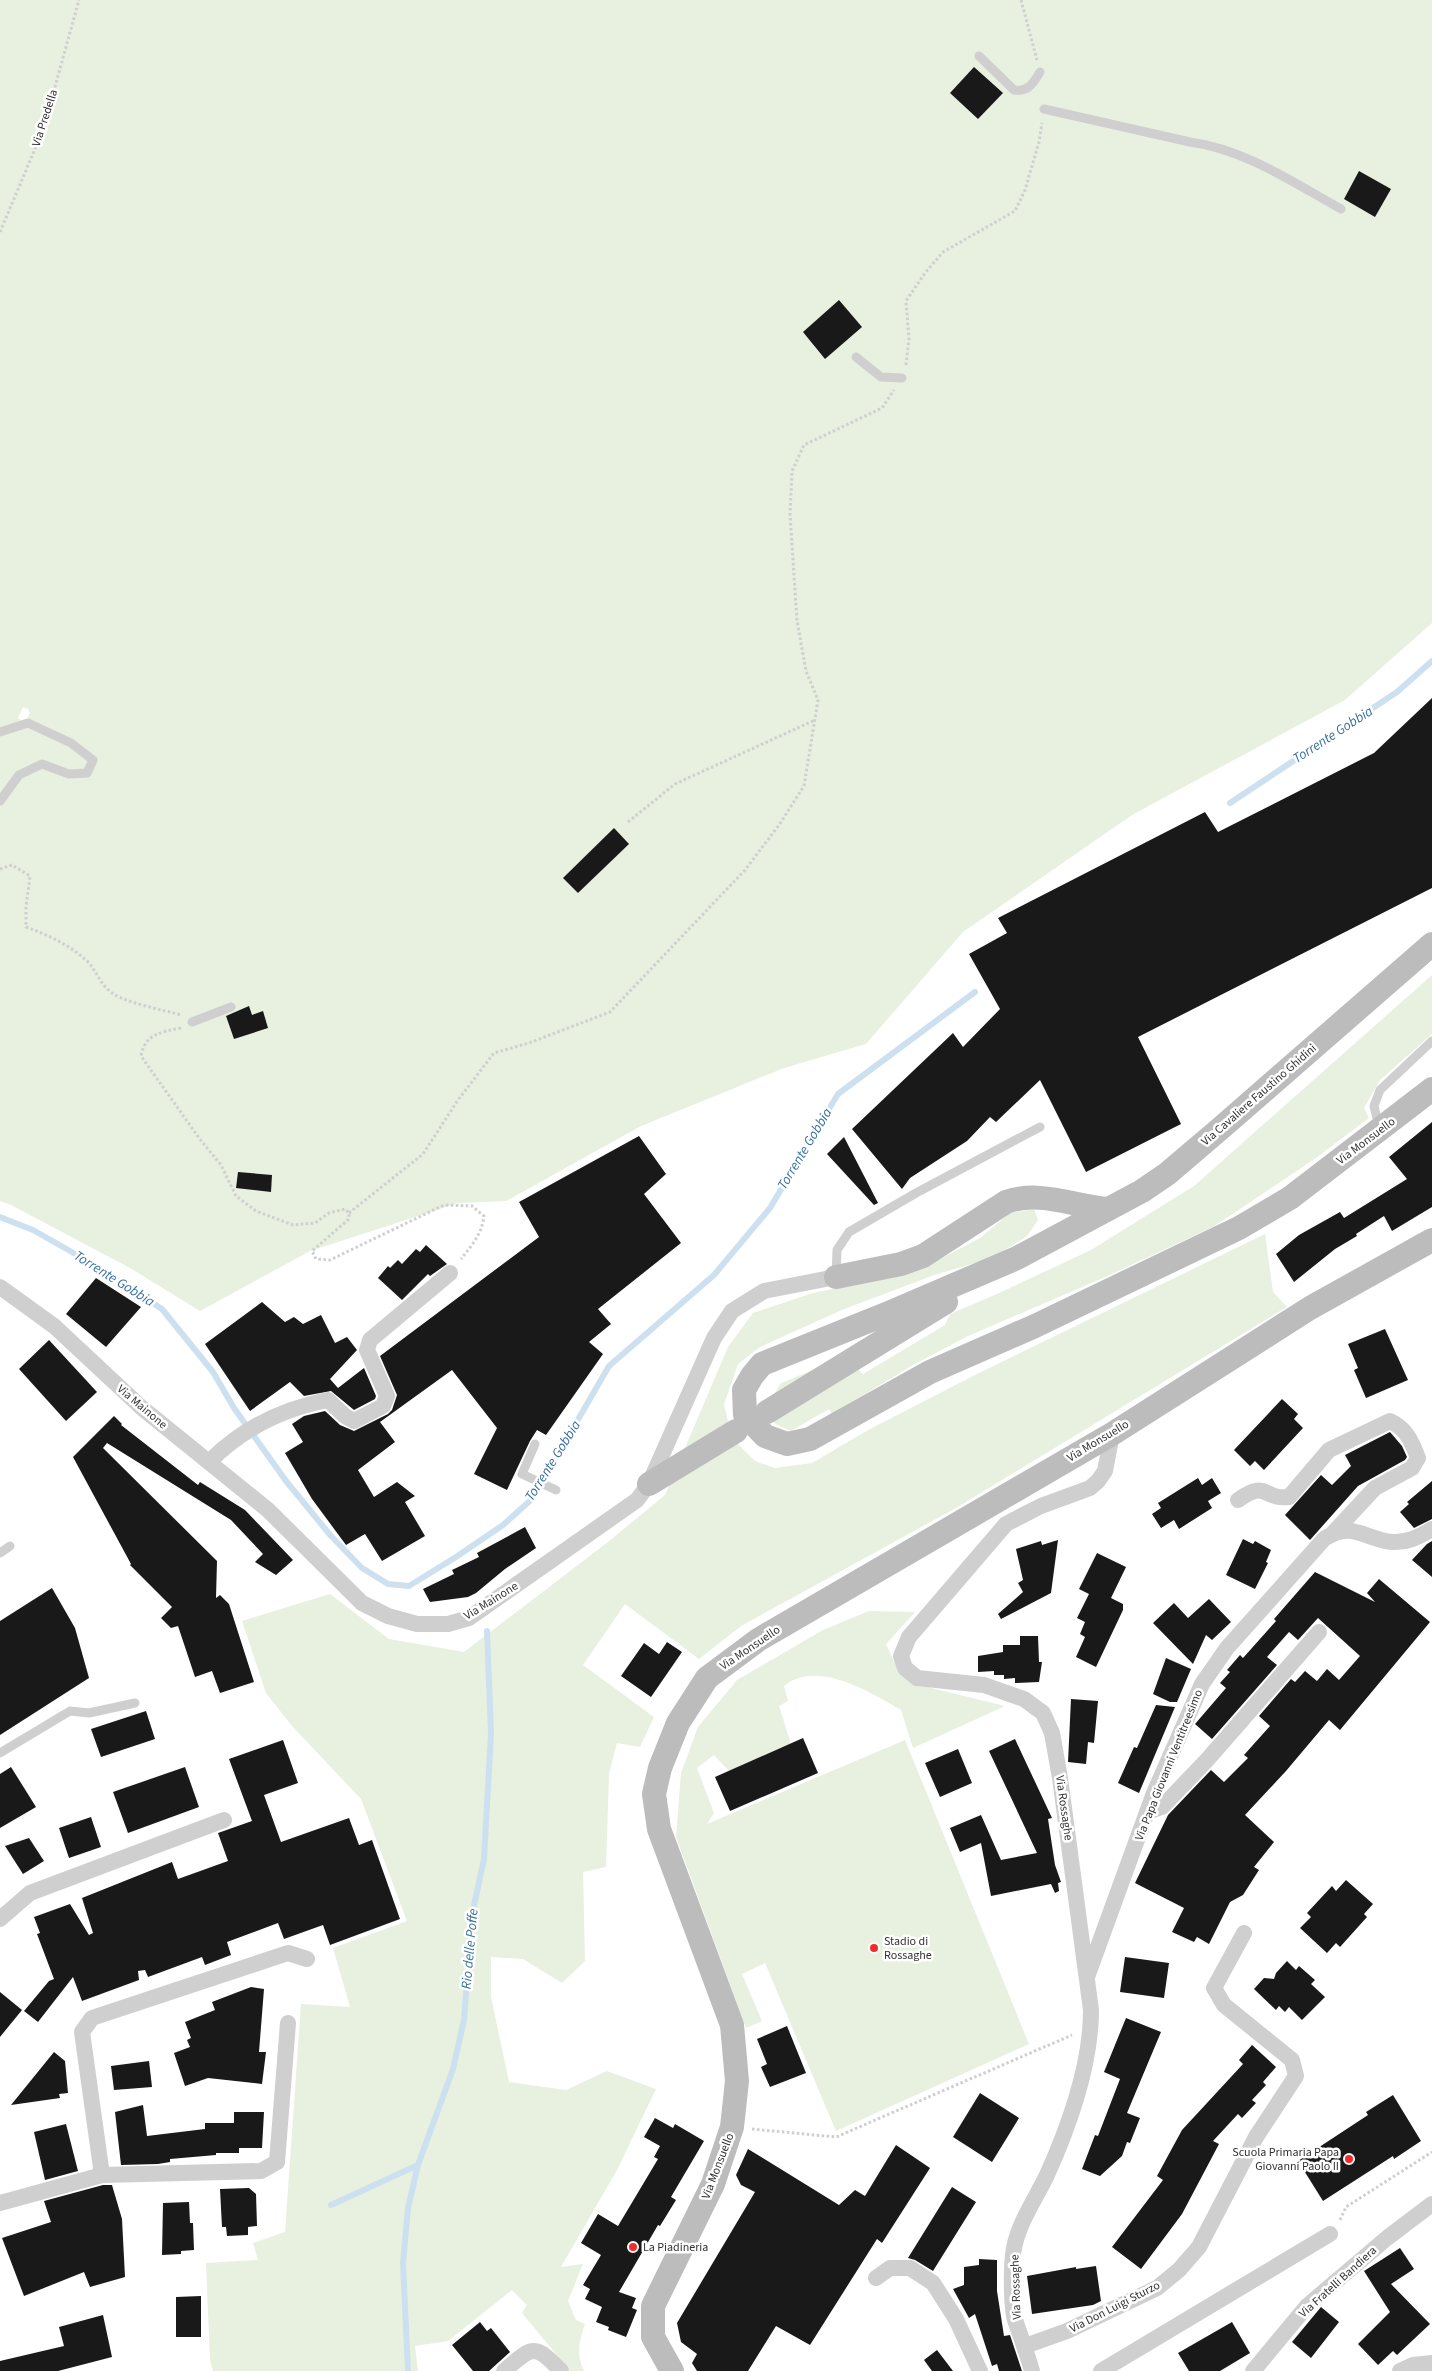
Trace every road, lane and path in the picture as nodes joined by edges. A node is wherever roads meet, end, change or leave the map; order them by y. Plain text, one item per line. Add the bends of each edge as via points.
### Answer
1 (79, 0) edge
2 (1021, 0) edge
3 (979, 56) dead end
4 (1040, 72) joint
5 (1044, 109) joint
6 (1341, 209) dead end
7 (0, 232) edge
8 (856, 357) dead end
9 (902, 378) junction
10 (815, 720) junction
11 (0, 732) edge
12 (0, 801) edge
13 (628, 822) dead end
14 (0, 869) edge
15 (1432, 944) edge
16 (231, 1007) dead end
17 (192, 1022) junction
18 (1432, 1041) edge
19 (1432, 1089) edge
20 (1040, 1127) dead end
21 (1380, 1130) junction
22 (1046, 1197) junction
23 (1108, 1209) junction
24 (350, 1213) junction
25 (1063, 1233) junction
26 (1432, 1240) edge
27 (1022, 1255) junction
28 (450, 1273) joint
29 (836, 1277) junction
30 (0, 1288) edge
31 (767, 1412) dead end
32 (736, 1431) dead end
33 (1112, 1434) junction
34 (535, 1444) dead end
35 (210, 1461) junction
36 (649, 1484) junction
37 (556, 1490) dead end
38 (1238, 1500) dead end
39 (1432, 1530) edge
40 (1334, 1532) junction
41 (10, 1546) dead end
42 (0, 1553) edge
43 (1319, 1632) dead end
44 (135, 1703) dead end
45 (0, 1752) edge
46 (1148, 1812) junction
47 (224, 1820) dead end
48 (0, 1919) edge
49 (1244, 1933) dead end
50 (307, 1959) dead end
51 (1086, 1979) junction
52 (288, 2023) dead end
53 (1091, 2027) junction
54 (732, 2127) junction
55 (1432, 2152) edge
56 (102, 2175) junction
57 (0, 2203) edge
58 (1432, 2204) edge
59 (1334, 2228) joint
60 (876, 2278) dead end
61 (1025, 2346) junction
62 (1432, 2363) edge
63 (504, 2371) edge
64 (561, 2371) edge
65 (672, 2371) edge
66 (980, 2371) edge
67 (1032, 2371) edge
68 (1101, 2371) edge
69 (1253, 2371) edge
70 (1400, 2371) edge

1 - 7 path, Via Predella via 43,130
2 - 4 path
3 - 4 lane via 1014,90 1022,91 1032,86
5 - 6 lane via 1208,144 1267,168
5 - 9 path via 1039,142 1025,190 1015,211 943,252 906,301 909,348
8 - 9 lane via 881,377
9 - 10 path via 882,408 804,445 792,471 790,514 797,621 806,671 818,700
10 - 13 path via 675,784
10 - 24 path via 804,786 779,826 745,870 680,940 610,1012 561,1032 494,1053 423,1154
11 - 12 lane via 28,724 72,743 93,760 87,774 69,774 42,764 19,775
14 - 17 path via 12,865 30,876 26,927 46,934 76,952 90,964 97,978 113,994 187,1017
15 - 23 main road, Via Cavaliere Faustino Ghidini via 1167,1174
16 - 17 lane
17 - 24 path via 186,1028 150,1036 143,1045 141,1056 221,1165 236,1196 256,1211 293,1225 315,1223 328,1212 345,1209
18 - 21 lane via 1380,1090 1374,1106
19 - 21 main road, Via Monsuello
20 - 29 lane via 849,1232 837,1250
21 - 27 main road, Via Monsuello via 1290,1198 1239,1228 1035,1326 930,1372 810,1439 787,1444 764,1436 745,1415 744,1390 762,1364
22 - 23 main road
22 - 25 main road via 1059,1212
22 - 29 main road via 1030,1196 1006,1202 923,1256 901,1264
23 - 25 main road, Via Cavaliere Faustino Ghidini
24 - 28 path via 348,1219 312,1251 316,1259 330,1260 444,1205 472,1206 484,1216 483,1227
25 - 27 main road, Via Monsuello
26 - 33 main road, Via Monsuello via 1310,1308
27 - 31 main road
28 - 35 street via 370,1340 367,1350 387,1396 383,1406 354,1421 328,1400 306,1405 261,1423 229,1442
29 - 36 street, Via Mainone via 764,1291 732,1311 714,1338
30 - 35 street, Via Mainone via 54,1326 135,1401
32 - 36 main road
33 - 51 street, Via Rossaghe via 1105,1471 1098,1481 1083,1491 1041,1506 1006,1524 909,1637 901,1656 905,1668 917,1678 984,1685 1024,1699 1043,1713 1052,1733 1060,1778
33 - 54 main road, Via Monsuello via 758,1640 707,1678 678,1722 660,1768 654,1794 659,1829 732,2025 737,2081
34 - 37 lane via 522,1474
35 - 36 street, Via Mainone via 268,1510 362,1603 401,1620 430,1625 469,1618 623,1512
38 - 40 street, Via Papa Giovanni Ventitreesimo via 1250,1492 1262,1490 1278,1498 1289,1497 1329,1450 1390,1421 1400,1425 1418,1458 1412,1468 1375,1488
39 - 40 street via 1413,1540 1392,1542 1346,1530
40 - 46 street, Via Papa Giovanni Ventitreesimo via 1324,1539 1227,1648 1202,1684
41 - 42 lane
43 - 46 street via 1208,1760 1162,1807
44 - 45 lane via 89,1713 70,1711
46 - 51 street, Via Papa Giovanni Ventitreesimo
47 - 48 street via 30,1893
49 - 61 street, Via Don Luigi Sturzo via 1214,1988 1224,2006 1292,2060 1296,2076 1256,2137 1199,2247 1179,2270 1156,2288 1066,2331
50 - 56 street via 288,1953 92,2018 82,2032
51 - 53 street, Via Rossaghe
52 - 56 street via 277,2162 261,2171
53 - 54 path via 836,2138
53 - 61 street, Via Rossaghe via 1090,2044 1063,2137 1014,2246 1014,2318
54 - 65 main road, Via Monsuello via 713,2184 653,2306 653,2337
55 - 59 path via 1346,2207
56 - 57 street
58 - 69 street, Via Fratelli Bandiera via 1307,2306
59 - 68 street
60 - 66 street via 890,2268 910,2268 933,2283 956,2319
61 - 67 street, Via Rossaghe
62 - 70 street via 1413,2365
63 - 64 street via 525,2353 535,2351 544,2352

